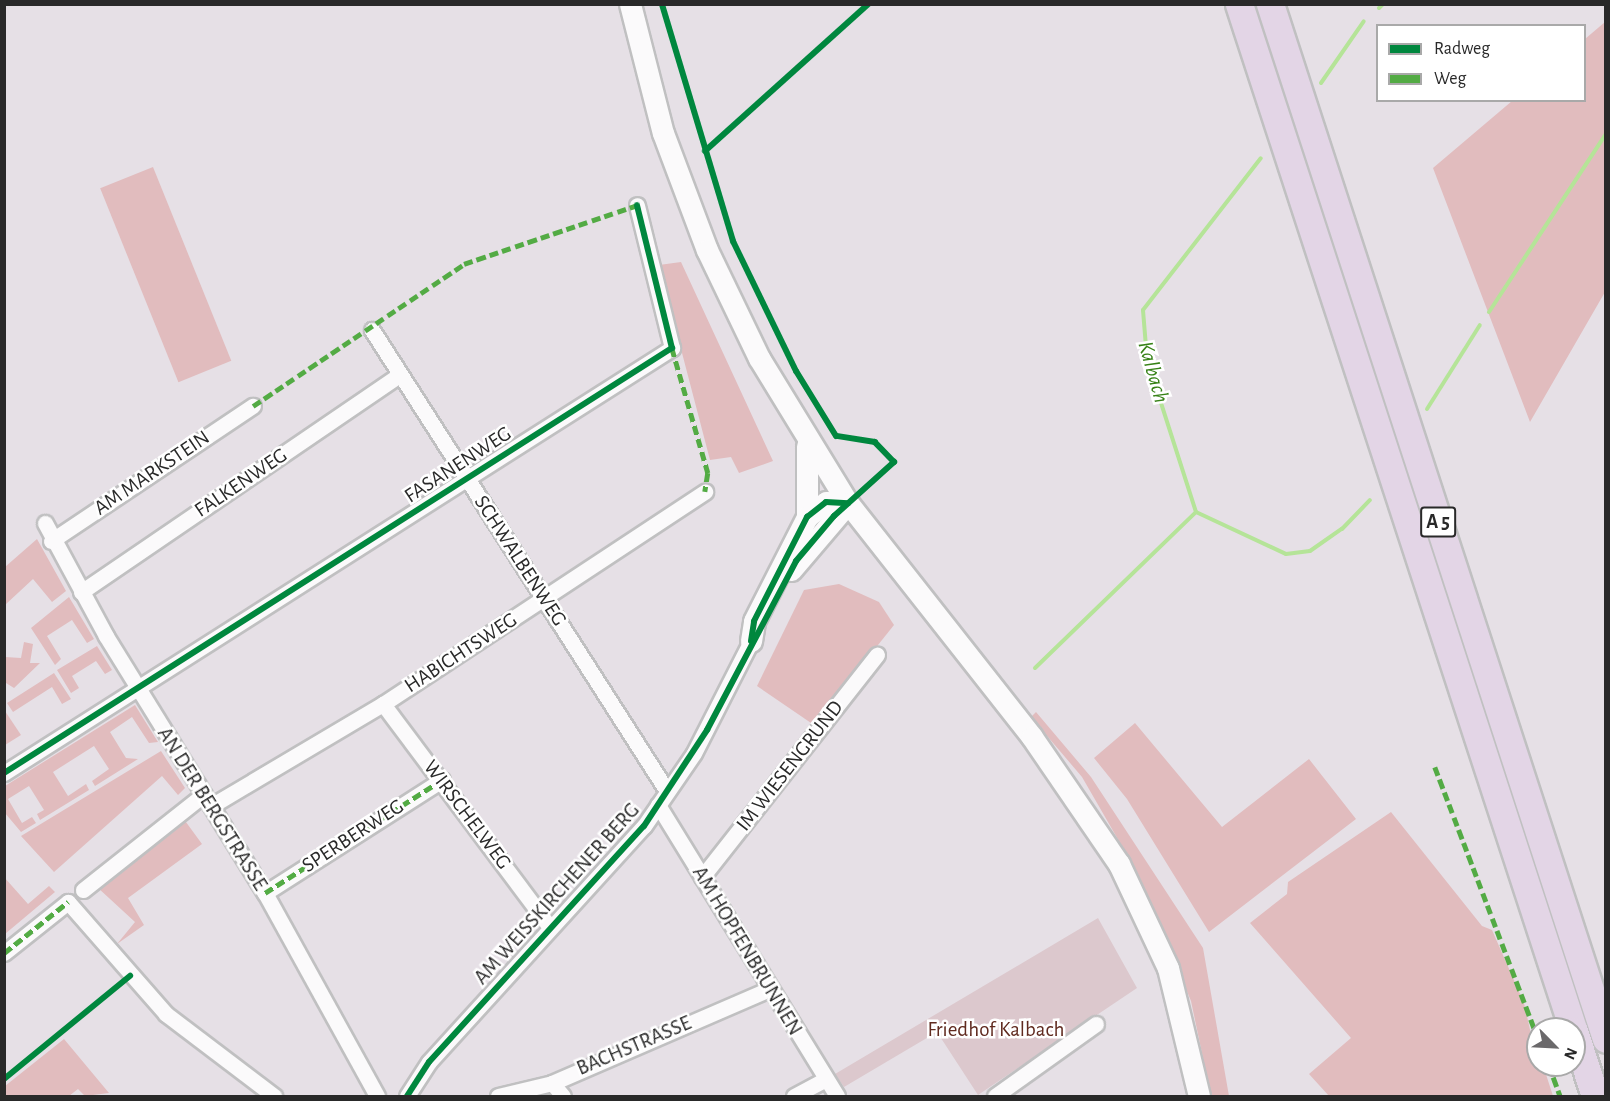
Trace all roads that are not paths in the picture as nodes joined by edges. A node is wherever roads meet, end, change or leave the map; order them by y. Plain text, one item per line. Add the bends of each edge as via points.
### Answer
1 (630, 4) edge
2 (1239, 4) edge
3 (1270, 4) edge
4 (637, 205) dead end
5 (372, 330) dead end
6 (400, 374) junction
7 (253, 406) dead end
8 (807, 442) junction
9 (467, 479) junction
10 (705, 492) dead end
11 (848, 503) junction
12 (816, 522) junction
13 (45, 524) dead end
14 (869, 532) junction
15 (51, 541) junction
16 (81, 592) junction
17 (544, 599) junction
18 (751, 641) joint
19 (877, 655) dead end
20 (139, 691) junction
21 (384, 704) junction
22 (4, 773) edge
23 (442, 780) junction
24 (668, 791) junction
25 (207, 800) junction
26 (658, 805) junction
27 (702, 877) junction
28 (83, 890) dead end
29 (265, 893) junction
30 (550, 927) junction
31 (4, 952) edge
32 (769, 989) junction
33 (1570, 1017) edge
34 (1096, 1024) dead end
35 (1605, 1039) edge
36 (1586, 1068) edge
37 (826, 1079) junction
38 (552, 1083) junction
39 (274, 1096) edge
40 (377, 1096) edge
41 (407, 1096) edge
42 (498, 1096) edge
43 (562, 1096) edge
44 (794, 1096) edge
45 (837, 1096) edge
46 (995, 1096) edge
47 (1199, 1096) edge
48 (1595, 1096) edge

1 - 8 main road via 663,133 707,250
2 - 33 highway, A 5
3 - 35 highway, A 5
4 - 9 street, FASANENWEG via 672,348
5 - 6 street, SCHWALBENWEG
6 - 9 street, SCHWALBENWEG
6 - 16 street, FALKENWEG
7 - 15 street, AM MARKSTEIN
8 - 11 main road
8 - 12 main road
9 - 17 street, SCHWALBENWEG
9 - 20 street, FASANENWEG
10 - 17 street, HABICHTSWEG
11 - 12 main road, AM WEISSKIRCHENER BERG
11 - 14 main road
12 - 14 main road
12 - 18 main road, AM WEISSKIRCHENER BERG
13 - 15 street, AN DER BERGSTRASSE
14 - 47 main road via 1032,737 1119,864 1167,968
15 - 16 street, AN DER BERGSTRASSE
16 - 20 street, AN DER BERGSTRASSE
17 - 21 street, HABICHTSWEG
17 - 24 street, SCHWALBENWEG
18 - 24 street, AM WEISSKIRCHENER BERG via 707,730
19 - 27 street, IM WIESENGRUND
20 - 22 street, FASANENWEG
20 - 25 street, AN DER BERGSTRASSE
21 - 23 street, WIRSCHELWEG
21 - 25 street, HABICHTSWEG
23 - 29 street, SPERBERWEG
23 - 30 street, WIRSCHELWEG
24 - 26 street, AM WEISSKIRCHENER BERG
25 - 28 street, HABICHTSWEG
25 - 29 street, AN DER BERGSTRASSE
26 - 27 street, AM HOPFENBRUNNEN
26 - 30 street, AM WEISSKIRCHENER BERG via 603,874
27 - 32 street, AM HOPFENBRUNNEN
29 - 40 street, AN DER BERGSTRASSE
30 - 41 street, AM WEISSKIRCHENER BERG via 429,1062
31 - 39 street via 68,902 166,1014
32 - 37 street, AM HOPFENBRUNNEN
32 - 38 street, BACHSTRASSE
34 - 46 street
36 - 48 highway, A 5
37 - 44 street
37 - 45 street, AM HOPFENBRUNNEN
38 - 42 street, BACHSTRASSE
38 - 43 street

